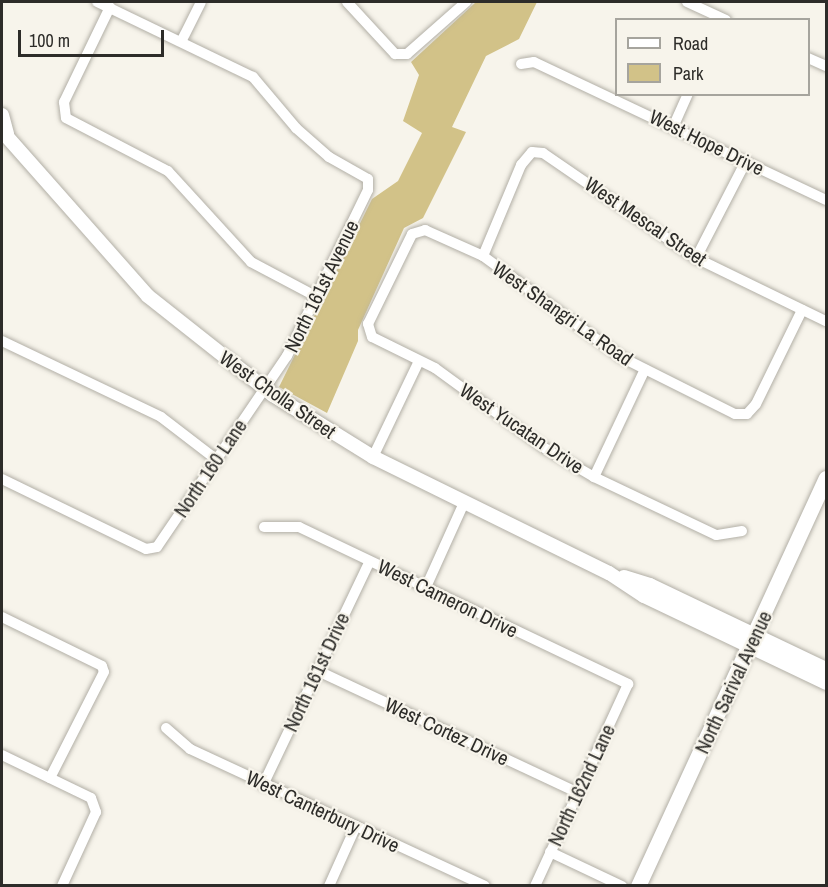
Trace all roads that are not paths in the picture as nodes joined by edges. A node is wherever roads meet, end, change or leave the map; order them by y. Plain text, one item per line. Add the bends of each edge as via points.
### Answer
1 (97, 2) edge
2 (201, 2) edge
3 (347, 2) edge
4 (466, 2) edge
5 (687, 2) edge
6 (110, 8) junction
7 (723, 18) edge
8 (182, 40) junction
9 (810, 59) edge
10 (521, 64) dead end
11 (826, 66) edge
12 (687, 96) edge
13 (2, 116) edge
14 (674, 125) junction
15 (4, 133) edge
16 (746, 161) junction
17 (826, 200) edge
18 (483, 256) junction
19 (696, 258) junction
20 (317, 297) junction
21 (802, 310) junction
22 (826, 321) edge
23 (372, 337) joint
24 (2, 341) edge
25 (419, 361) junction
26 (645, 369) junction
27 (263, 389) junction
28 (373, 458) junction
29 (217, 460) junction
30 (594, 477) junction
31 (826, 478) edge
32 (2, 479) edge
33 (464, 503) junction
34 (264, 527) dead end
35 (742, 531) dead end
36 (370, 561) junction
37 (426, 587) junction
38 (2, 617) edge
39 (752, 641) junction
40 (826, 669) edge
41 (316, 670) junction
42 (826, 683) edge
43 (628, 684) joint
44 (166, 728) dead end
45 (2, 755) edge
46 (50, 778) junction
47 (264, 785) junction
48 (578, 793) junction
49 (356, 826) junction
50 (550, 852) junction
51 (62, 885) edge
52 (329, 885) edge
53 (485, 885) edge
54 (535, 885) edge
55 (622, 885) edge
56 (638, 885) edge

1 - 6 street
2 - 8 street
3 - 4 street via 395,54 407,54
5 - 7 street
6 - 8 street
6 - 20 street via 64,110 66,118 168,171 251,262
8 - 20 street, North 161st Avenue via 253,77 296,128 329,157 368,179 368,190
9 - 11 street
10 - 14 street, West Hope Drive via 534,62
12 - 14 street
13 - 15 street, West Cholla Street
14 - 16 street, West Hope Drive
15 - 27 street, West Cholla Street via 148,296
16 - 17 street, West Hope Drive
16 - 19 street
18 - 19 street, West Mescal Street via 521,165 532,152 543,153
18 - 23 street, West Shangri La Road via 425,230 412,234 368,324
18 - 26 street, West Shangri La Road via 621,357
19 - 21 street, West Mescal Street
20 - 27 street, North 161st Avenue via 287,356
21 - 22 street, West Mescal Street
21 - 26 street, West Shangri La Road via 756,404 747,414 735,414
23 - 25 street, West Yucatan Drive
24 - 29 street via 161,417
25 - 28 street
25 - 30 street, West Yucatan Drive via 435,368 546,449
26 - 30 street
27 - 28 street, West Cholla Street
27 - 29 street, North 160 Lane
28 - 33 street, West Cholla Street
29 - 32 street, North 160 Lane via 157,547 146,549
30 - 35 street, West Yucatan Drive via 716,535
31 - 39 main road, North Sarival Avenue
33 - 37 street
33 - 39 street, West Cholla Street via 609,573 650,585
34 - 36 street, West Cameron Drive via 299,527
36 - 37 street, West Cameron Drive
36 - 41 street, North 161st Drive
37 - 43 street, West Cameron Drive
38 - 46 street via 102,666 104,672
39 - 40 street, West Cholla Street
39 - 42 street, West Cholla Street
39 - 56 main road, North Sarival Avenue
41 - 47 street, North 161st Drive
41 - 48 street, West Cortez Drive
43 - 48 street, North 162nd Lane
44 - 47 street, West Canterbury Drive via 190,749
45 - 46 street
46 - 51 street via 91,798 96,812
47 - 49 street, West Canterbury Drive
48 - 50 street, North 162nd Lane
49 - 52 street
49 - 53 street, West Canterbury Drive
50 - 54 street, North 162nd Lane
50 - 55 street

